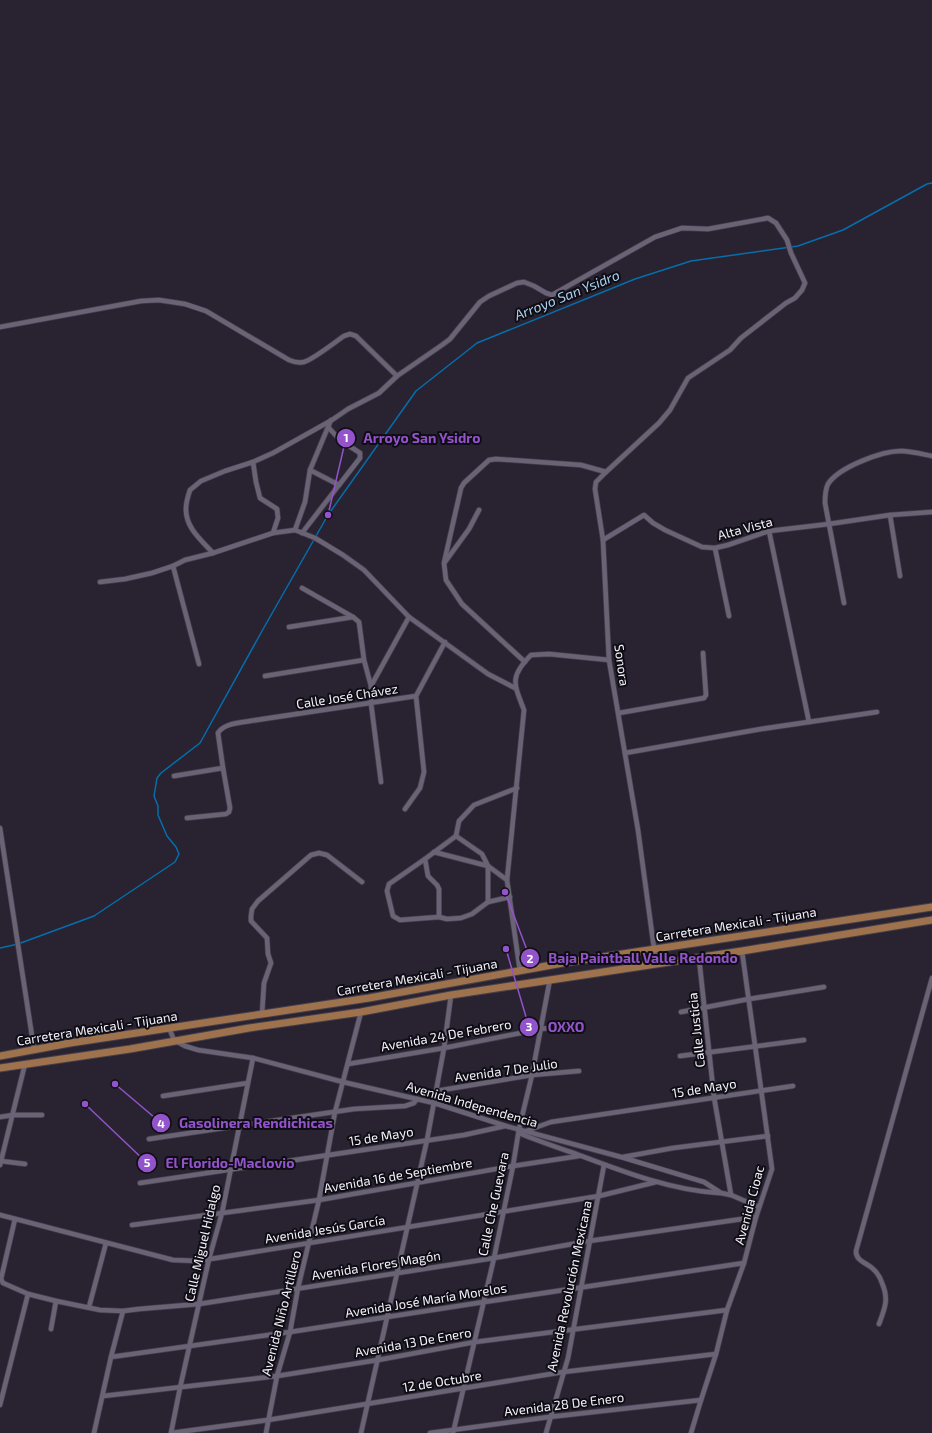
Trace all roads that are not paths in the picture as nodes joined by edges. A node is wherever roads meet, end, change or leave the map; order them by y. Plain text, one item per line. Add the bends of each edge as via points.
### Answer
1 (0, 327) edge
2 (397, 376) junction
3 (332, 420) junction
4 (328, 428) junction
5 (932, 456) edge
6 (253, 462) junction
7 (310, 470) junction
8 (606, 472) junction
9 (339, 485) junction
10 (479, 510) dead end
11 (932, 512) edge
12 (890, 515) junction
13 (830, 524) junction
14 (295, 530) junction
15 (770, 531) junction
16 (273, 533) junction
17 (302, 533) junction
18 (603, 540) junction
19 (716, 548) junction
20 (213, 553) junction
21 (444, 563) junction
22 (173, 566) junction
23 (900, 576) dead end
24 (100, 582) dead end
25 (302, 588) dead end
26 (844, 603) dead end
27 (729, 616) dead end
28 (353, 617) junction
29 (409, 617) junction
30 (289, 627) dead end
31 (445, 642) junction
32 (703, 653) dead end
33 (364, 660) junction
34 (609, 660) junction
35 (525, 662) junction
36 (199, 664) dead end
37 (265, 676) dead end
38 (371, 686) junction
39 (515, 688) junction
40 (416, 696) junction
41 (371, 703) junction
42 (877, 712) dead end
43 (619, 713) junction
44 (810, 722) junction
45 (625, 753) junction
46 (223, 768) junction
47 (174, 776) dead end
48 (381, 782) dead end
49 (517, 788) junction
50 (405, 809) dead end
51 (187, 818) dead end
52 (0, 828) edge
53 (456, 836) junction
54 (434, 852) junction
55 (424, 859) junction
56 (488, 866) junction
57 (508, 880) junction
58 (362, 882) dead end
59 (510, 897) junction
60 (488, 902) junction
61 (932, 906) edge
62 (439, 917) junction
63 (932, 920) edge
64 (654, 949) junction
65 (742, 951) junction
66 (699, 958) junction
67 (656, 963) junction
68 (520, 971) junction
69 (932, 978) edge
70 (550, 979) junction
71 (824, 987) dead end
72 (451, 995) junction
73 (749, 999) junction
74 (704, 1007) junction
75 (361, 1012) junction
76 (681, 1012) dead end
77 (262, 1014) junction
78 (572, 1025) dead end
79 (169, 1028) junction
80 (541, 1029) junction
81 (174, 1040) junction
82 (804, 1040) dead end
83 (754, 1046) junction
84 (444, 1048) junction
85 (34, 1050) junction
86 (709, 1052) junction
87 (0, 1056) edge
88 (680, 1056) dead end
89 (253, 1058) junction
90 (25, 1064) junction
91 (348, 1064) junction
92 (0, 1068) edge
93 (579, 1070) dead end
94 (532, 1075) junction
95 (343, 1082) junction
96 (248, 1083) junction
97 (793, 1086) dead end
98 (760, 1090) junction
99 (436, 1091) junction
100 (164, 1096) dead end
101 (714, 1097) junction
102 (417, 1099) junction
103 (434, 1103) junction
104 (335, 1112) junction
105 (13, 1115) junction
106 (42, 1115) dead end
107 (0, 1117) edge
108 (240, 1126) junction
109 (506, 1126) junction
110 (519, 1131) junction
111 (526, 1131) junction
112 (768, 1136) junction
113 (149, 1139) dead end
114 (427, 1140) junction
115 (721, 1142) junction
116 (327, 1155) junction
117 (579, 1156) junction
118 (622, 1157) junction
119 (0, 1163) edge
120 (25, 1164) dead end
121 (604, 1165) junction
122 (513, 1166) junction
123 (230, 1170) junction
124 (656, 1182) junction
125 (140, 1183) dead end
126 (417, 1183) junction
127 (721, 1193) junction
128 (599, 1196) junction
129 (731, 1196) junction
130 (319, 1200) junction
131 (759, 1207) junction
132 (503, 1211) junction
133 (222, 1213) junction
134 (0, 1215) edge
135 (756, 1217) junction
136 (15, 1219) junction
137 (132, 1225) dead end
138 (408, 1227) junction
139 (589, 1241) junction
140 (310, 1242) junction
141 (106, 1243) junction
142 (494, 1258) junction
143 (209, 1259) junction
144 (744, 1264) junction
145 (396, 1273) junction
146 (581, 1287) junction
147 (298, 1288) junction
148 (28, 1294) junction
149 (56, 1301) junction
150 (484, 1302) junction
151 (199, 1304) junction
152 (89, 1307) junction
153 (727, 1310) junction
154 (123, 1311) junction
155 (387, 1317) junction
156 (879, 1324) dead end
157 (51, 1329) dead end
158 (573, 1330) junction
159 (290, 1332) junction
160 (475, 1342) junction
161 (189, 1346) junction
162 (716, 1354) junction
163 (111, 1357) junction
164 (378, 1360) junction
165 (562, 1372) junction
166 (277, 1376) junction
167 (180, 1388) junction
168 (463, 1388) junction
169 (103, 1396) junction
170 (700, 1400) junction
171 (368, 1404) junction
172 (0, 1405) edge
173 (549, 1417) junction
174 (268, 1420) junction
175 (453, 1431) edge
176 (94, 1433) edge
177 (171, 1433) edge
178 (266, 1433) edge
179 (361, 1433) edge
180 (430, 1433) edge
181 (546, 1433) edge
182 (691, 1433) edge

1 - 2 street via 141,301 160,300 206,311 289,360 297,362 304,362 350,334 356,336
2 - 3 street via 379,393 348,408
2 - 8 street, Sonora via 450,339 480,302 517,283 530,284 552,295 655,237 673,230 708,229 768,218 776,223 787,240 802,275 805,283 802,290 730,350 688,378 670,410 659,423
3 - 4 street
3 - 6 street
4 - 7 street
4 - 9 street via 361,455
5 - 13 street via 900,451 875,456 855,464 837,476 828,485 826,494 825,503
6 - 16 street via 260,498 277,509 278,518
6 - 20 street via 202,481 190,490 186,508 190,528
7 - 9 street
7 - 14 street via 305,502
8 - 18 street, Sonora via 596,482 595,489
8 - 21 street via 581,465 496,458 489,460 460,488
9 - 17 street
10 - 21 street
11 - 12 street, Alta Vista
12 - 13 street, Alta Vista
12 - 23 street
13 - 15 street, Alta Vista
13 - 26 street
14 - 16 street
14 - 17 street
15 - 19 street, Alta Vista
15 - 44 street
16 - 20 street
17 - 29 street via 364,570
18 - 19 street, Alta Vista via 644,515 665,530 702,547
18 - 34 street, Sonora
19 - 27 street
20 - 22 street
21 - 35 street via 446,580 462,604
22 - 24 street via 125,579
22 - 36 street
25 - 28 street
28 - 30 street
28 - 33 street via 358,622
29 - 31 street
29 - 38 street
31 - 39 street via 488,674
31 - 40 street, Calle José Chávez
32 - 43 street via 706,695 704,698
33 - 37 street
33 - 38 street
34 - 35 street via 549,654 531,655
34 - 43 street, Sonora
35 - 39 street via 517,671
38 - 41 street
39 - 49 street via 524,710
40 - 41 street, Calle José Chávez
40 - 50 street via 424,772 420,788
41 - 46 street, Calle José Chávez via 226,726 218,733
41 - 48 street
42 - 44 street
43 - 45 street, Sonora
44 - 45 street
45 - 64 street, Sonora
46 - 47 street
46 - 51 street via 229,812
49 - 53 street via 474,805 459,821
49 - 57 street
52 - 85 street
53 - 54 street
53 - 56 street via 482,854
54 - 55 street
54 - 56 street
55 - 62 street via 428,876 439,889
55 - 62 street via 389,884 387,891 393,916 400,920
56 - 57 street
56 - 60 street
57 - 59 street
58 - 77 street via 327,855 311,854 252,908 251,921 267,938 271,963 264,983
59 - 60 street
59 - 68 street
60 - 62 street via 472,914 461,918
61 - 64 main road, Carretera Mexicali - Tijuana
63 - 65 main road, Carretera Mexicali - Tijuana
64 - 67 street, Sonora
64 - 68 main road, Carretera Mexicali - Tijuana
65 - 66 main road, Carretera Mexicali - Tijuana
65 - 73 street, Avenida Cioac
66 - 67 main road, Carretera Mexicali - Tijuana
66 - 74 street, Calle Justicia
67 - 70 main road, Carretera Mexicali - Tijuana
68 - 77 main road, Carretera Mexicali - Tijuana
69 - 156 street via 856,1251 859,1260 879,1275 886,1293 885,1307
70 - 72 main road, Carretera Mexicali - Tijuana
70 - 80 street, Calle Che Guevara
71 - 73 street
72 - 75 main road, Carretera Mexicali - Tijuana
72 - 84 street
73 - 74 street
73 - 83 street, Avenida Cioac
74 - 76 street
74 - 86 street, Calle Justicia
75 - 81 main road, Carretera Mexicali - Tijuana
75 - 91 street, Avenida Niño Artillero
77 - 79 main road, Carretera Mexicali - Tijuana
78 - 80 street, Avenida 24 De Febrero
79 - 81 street
79 - 85 main road, Carretera Mexicali - Tijuana
80 - 84 street, Avenida 24 De Febrero
80 - 94 street, Calle Che Guevara
81 - 89 street, Avenida Independencia via 198,1050
81 - 90 main road, Carretera Mexicali - Tijuana
82 - 83 street
83 - 86 street
83 - 98 street, Avenida Cioac
84 - 91 street, Avenida 24 De Febrero
84 - 99 street
85 - 87 main road, Carretera Mexicali - Tijuana
86 - 88 street
86 - 101 street, Calle Justicia
89 - 95 street, Avenida Independencia
89 - 96 street, Calle Miguel Hidalgo
90 - 92 main road, Carretera Mexicali - Tijuana
90 - 105 street
91 - 95 street, Avenida Niño Artillero
93 - 94 street, Avenida 7 De Julio
94 - 99 street, Avenida 7 De Julio
94 - 110 street, Calle Che Guevara
95 - 102 street, Avenida Independencia
95 - 104 street, Avenida Niño Artillero
96 - 100 street
96 - 108 street, Calle Miguel Hidalgo
97 - 98 street, 15 de Mayo
98 - 101 street, 15 de Mayo
98 - 112 street, Avenida Cioac
99 - 103 street
101 - 111 street, 15 de Mayo via 551,1122
101 - 115 street, Calle Justicia
102 - 103 street, Avenida Independencia
102 - 104 street via 405,1106
103 - 109 street, Avenida Independencia
103 - 114 street
104 - 108 street
104 - 116 street, Avenida Niño Artillero
105 - 106 street
105 - 107 street
105 - 119 street
108 - 113 street
108 - 123 street, Calle Miguel Hidalgo
109 - 110 street, Avenida Independencia
109 - 114 street, 15 de Mayo
110 - 111 street, Avenida Independencia
110 - 117 street
110 - 122 street, Calle Che Guevara
111 - 118 street, Avenida Independencia
112 - 115 street
112 - 131 street, Avenida Cioac via 772,1169
114 - 116 street, 15 de Mayo
114 - 126 street
115 - 118 street
115 - 129 street, Calle Justicia
116 - 123 street, 15 de Mayo
116 - 130 street, Avenida Niño Artillero
117 - 121 street
117 - 122 street, Avenida 16 de Septiembre
118 - 127 street, Avenida Independencia via 704,1182
119 - 120 street
121 - 124 street
121 - 128 street, Avenida Revolución Mexicana
122 - 126 street, Avenida 16 de Septiembre
122 - 132 street, Calle Che Guevara
123 - 125 street, 15 de Mayo
123 - 133 street, Calle Miguel Hidalgo
124 - 127 street via 697,1191
124 - 128 street, Avenida Jesús García
126 - 130 street, Avenida 16 de Septiembre
126 - 138 street
127 - 129 street, Avenida Independencia
128 - 132 street, Avenida Jesús García
128 - 139 street, Avenida Revolución Mexicana
129 - 131 street, Avenida Independencia
130 - 133 street, Avenida 16 de Septiembre
130 - 140 street, Avenida Niño Artillero
131 - 135 street, Avenida Cioac
132 - 138 street, Avenida Jesús García
132 - 142 street, Calle Che Guevara
133 - 137 street, Avenida 16 de Septiembre
133 - 143 street, Calle Miguel Hidalgo
134 - 136 street, Avenida Jesús García
135 - 139 street, Avenida Flores Magón
135 - 144 street, Avenida Cioac
136 - 141 street, Avenida Jesús García
136 - 148 street, Avenida Flores Magón via 1,1279 2,1283
138 - 140 street, Avenida Jesús García
138 - 145 street
139 - 142 street, Avenida Flores Magón
139 - 146 street, Avenida Revolución Mexicana
140 - 143 street, Avenida Jesús García
140 - 147 street, Avenida Niño Artillero
141 - 143 street, Avenida Jesús García via 173,1260
141 - 152 street
142 - 145 street, Avenida Flores Magón
142 - 150 street, Calle Che Guevara
143 - 151 street, Calle Miguel Hidalgo
144 - 146 street, Avenida José María Morelos
144 - 153 street, Avenida Cioac
145 - 147 street, Avenida Flores Magón
145 - 155 street
146 - 150 street, Avenida José María Morelos
146 - 158 street, Avenida Revolución Mexicana
147 - 151 street, Avenida Flores Magón
147 - 159 street, Avenida Niño Artillero
148 - 149 street, Avenida Flores Magón
148 - 172 street
149 - 152 street, Avenida Flores Magón
149 - 157 street
150 - 155 street, Avenida José María Morelos
150 - 160 street, Calle Che Guevara
151 - 154 street, Avenida Flores Magón
151 - 161 street, Calle Miguel Hidalgo
152 - 154 street, Avenida Flores Magón
153 - 158 street, Avenida 13 De Enero
153 - 162 street, Avenida Cioac
154 - 163 street
155 - 159 street, Avenida José María Morelos
155 - 164 street
158 - 160 street, Avenida 13 De Enero
158 - 165 street, Avenida Revolución Mexicana via 568,1358
159 - 161 street, Avenida José María Morelos
159 - 166 street, Avenida Niño Artillero
160 - 164 street, Avenida 13 De Enero
160 - 168 street, Calle Che Guevara
161 - 163 street, Avenida José María Morelos
161 - 167 street, Calle Miguel Hidalgo
162 - 165 street, 12 de Octubre
162 - 170 street, Avenida Cioac
163 - 169 street
164 - 166 street, Avenida 13 De Enero
164 - 171 street
165 - 168 street, 12 de Octubre
165 - 173 street, Avenida Revolución Mexicana
166 - 167 street, Avenida 13 De Enero
166 - 174 street, Avenida Niño Artillero
167 - 169 street, Avenida 13 De Enero
167 - 177 street, Calle Miguel Hidalgo
168 - 171 street, 12 de Octubre
168 - 175 street, Calle Che Guevara
169 - 176 street
170 - 173 street, Avenida 28 De Enero
170 - 182 street, Avenida Cioac
171 - 174 street, 12 de Octubre
171 - 179 street
173 - 175 street, Avenida 28 De Enero
173 - 181 street, Avenida Revolución Mexicana
174 - 177 street, 12 de Octubre
174 - 178 street, Avenida Niño Artillero
175 - 180 street, Avenida 28 De Enero

